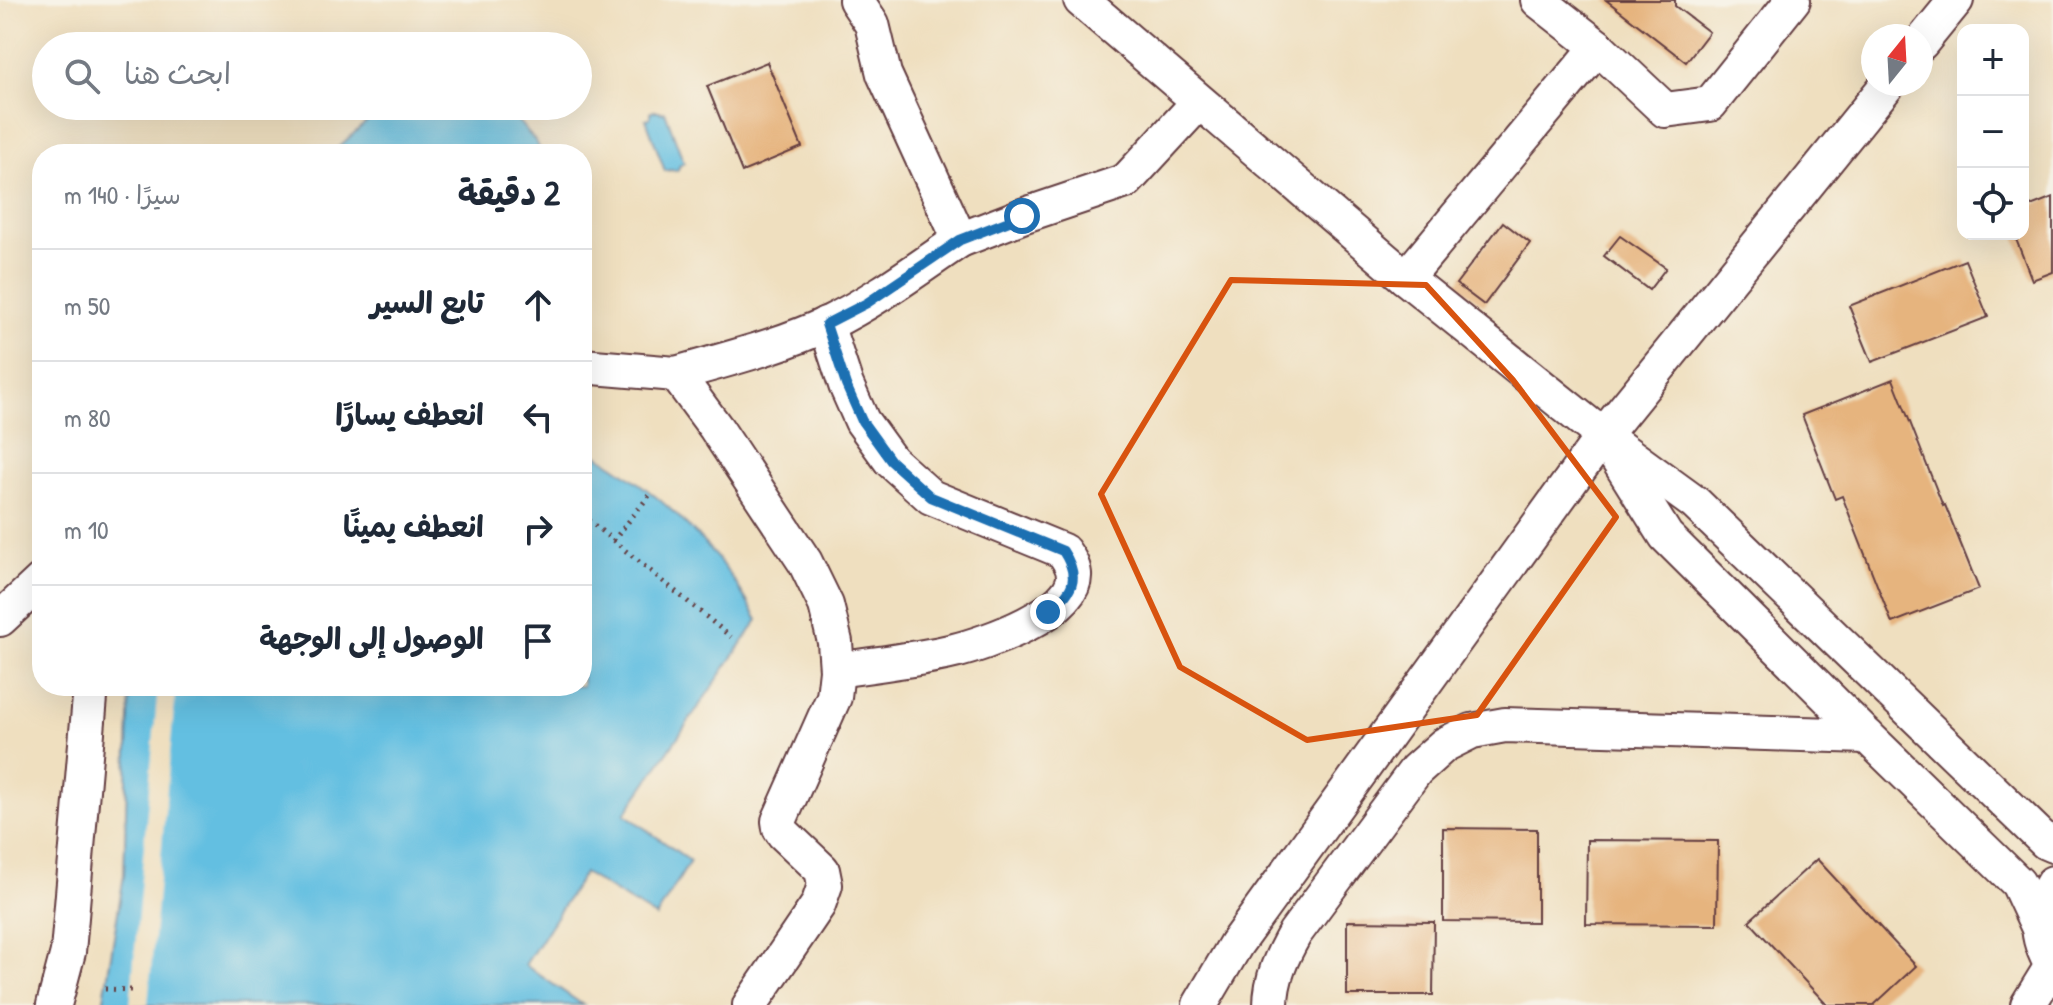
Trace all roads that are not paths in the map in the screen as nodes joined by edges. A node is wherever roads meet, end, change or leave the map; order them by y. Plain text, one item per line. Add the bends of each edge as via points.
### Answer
1 (856, 0) edge
2 (1081, 0) edge
3 (1538, 0) edge
4 (1793, 0) edge
5 (1956, 0) edge
6 (1933, 28) edge
7 (1598, 47) junction
8 (1878, 96) edge
9 (1199, 102) junction
10 (960, 240) junction
11 (1406, 278) junction
12 (826, 324) junction
13 (592, 367) edge
14 (676, 374) junction
15 (1603, 436) junction
16 (32, 589) edge
17 (0, 619) edge
18 (837, 670) junction
19 (90, 696) edge
20 (1867, 736) junction
21 (2053, 845) edge
22 (2053, 883) edge
23 (2038, 926) junction
24 (2053, 967) edge
25 (54, 1005) edge
26 (750, 1005) edge
27 (1200, 1005) edge
28 (1271, 1005) edge
29 (2028, 1005) edge

1 - 10 street via 872,24 884,74
2 - 9 street
3 - 7 street
4 - 7 street via 1710,104 1665,110
5 - 6 street
7 - 11 street
8 - 15 street
9 - 10 street via 1126,181
9 - 11 street
10 - 12 street
11 - 15 street
12 - 14 street
12 - 18 street via 862,421 891,461 931,497 1063,551 1074,576 1059,603 1009,632 956,651
13 - 14 street
14 - 18 street via 805,562 826,605
15 - 20 street via 1666,536
15 - 21 street via 1695,503
15 - 27 street via 1236,944
16 - 17 street
18 - 26 street via 834,697 779,821 784,834 822,870 825,885 818,905
19 - 25 street via 68,952
20 - 23 street via 2018,883
20 - 28 street via 1505,725 1472,731 1444,745 1416,770 1304,921 1279,963
22 - 23 street
23 - 24 street
24 - 29 street

